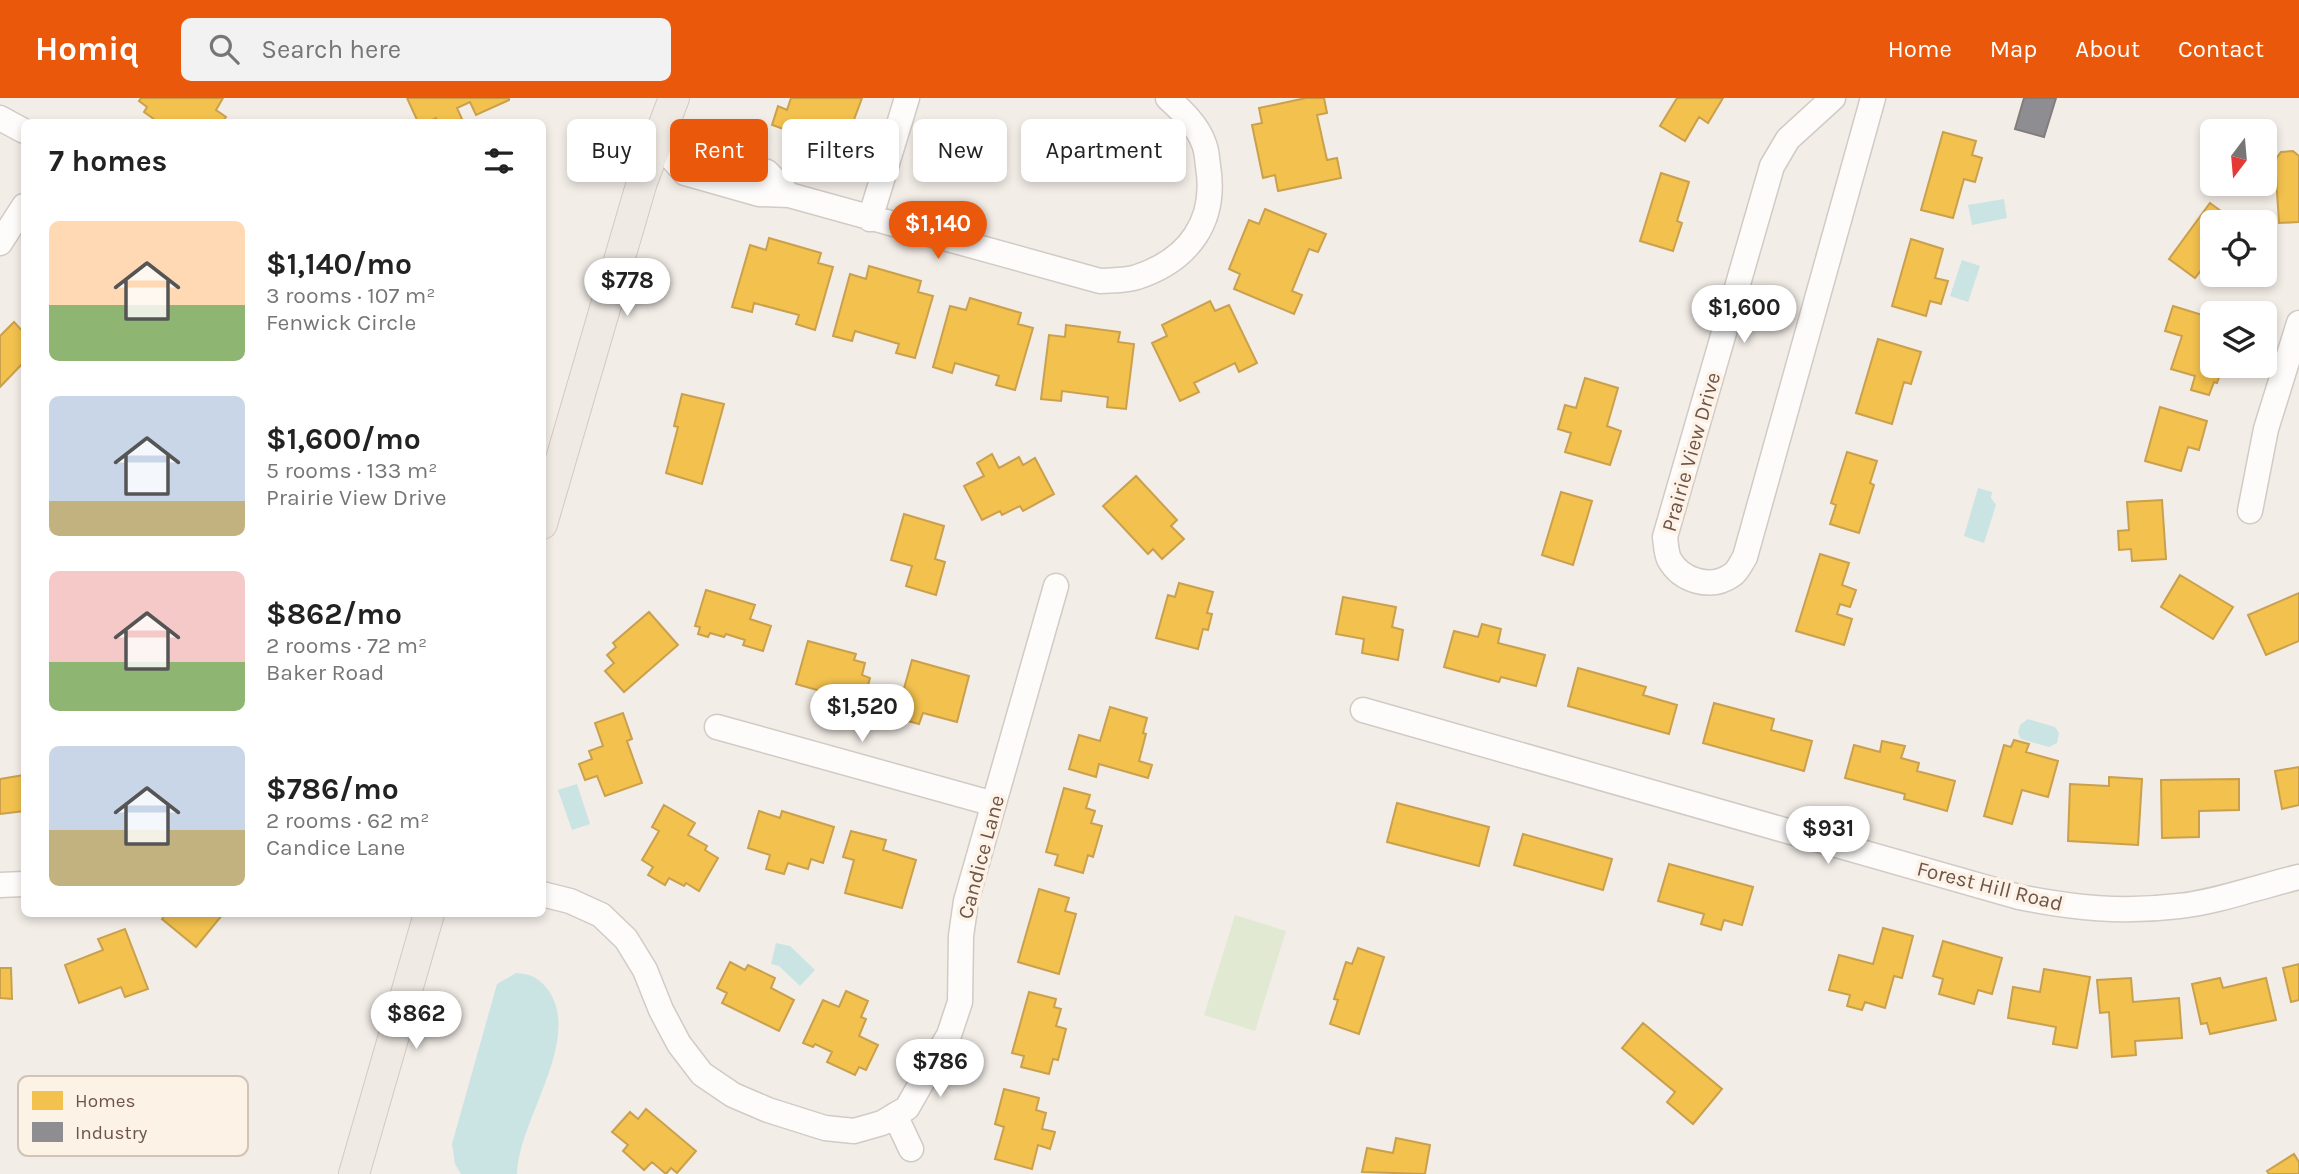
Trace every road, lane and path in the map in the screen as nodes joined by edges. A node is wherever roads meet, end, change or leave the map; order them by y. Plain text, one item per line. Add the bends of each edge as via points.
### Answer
1 (674, 98) edge
2 (907, 98) edge
3 (1168, 98) edge
4 (1833, 98) edge
5 (1873, 98) edge
6 (0, 118) edge
7 (21, 129) edge
8 (657, 141) junction
9 (21, 211) edge
10 (870, 219) junction
11 (0, 243) edge
12 (2299, 323) edge
13 (546, 510) edge
14 (2250, 511) dead end
15 (1056, 586) dead end
16 (1363, 710) dead end
17 (717, 727) dead end
18 (994, 804) junction
19 (2299, 877) edge
20 (0, 884) edge
21 (21, 884) edge
22 (546, 895) edge
23 (428, 917) edge
24 (895, 1115) junction
25 (911, 1149) dead end
26 (354, 1174) edge

1 - 8 main road
2 - 10 street
3 - 10 street via 1205,145 1208,213 1193,241 1166,265 1135,278 1100,281
4 - 5 street, Prairie View Drive via 1788,139 1772,166 1665,537 1667,556 1677,570 1695,581 1718,582 1735,574 1745,557
6 - 7 street
8 - 10 street via 685,173 759,194 789,195
8 - 13 main road
9 - 11 street
12 - 14 street via 2266,429
15 - 18 street, Candice Lane
16 - 19 street, Forest Hill Road via 2019,897 2073,908 2182,906
17 - 18 street
18 - 24 street, Candice Lane via 966,901 960,1002 949,1035 923,1083 907,1108
20 - 21 street
22 - 24 street, Candice Lane via 601,915 626,939 679,1044 702,1074 733,1095 825,1128 854,1131
23 - 26 main road
24 - 25 street

